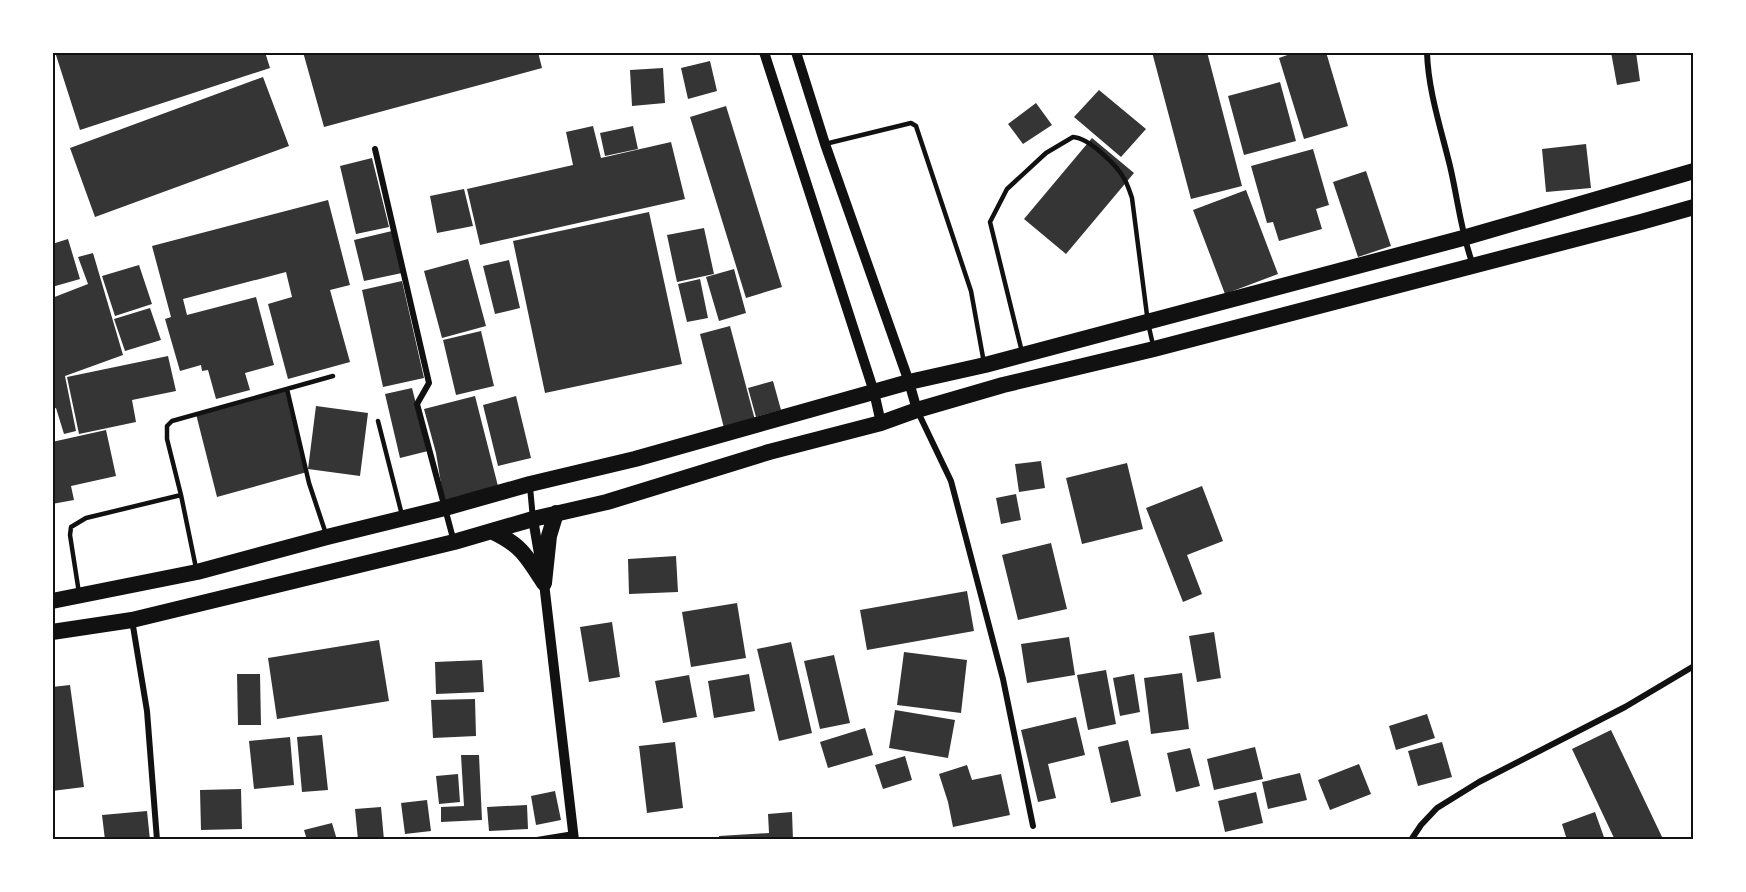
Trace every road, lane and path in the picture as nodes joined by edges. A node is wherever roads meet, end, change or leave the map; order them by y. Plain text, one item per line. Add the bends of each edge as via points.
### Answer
1 (764, 52) edge
2 (796, 52) edge
3 (1427, 52) edge
4 (825, 144) junction
5 (375, 149) dead end
6 (1694, 171) edge
7 (1694, 207) edge
8 (1463, 238) junction
9 (1473, 267) junction
10 (1148, 323) junction
11 (1154, 349) junction
12 (1023, 354) junction
13 (985, 365) junction
14 (333, 376) dead end
15 (909, 382) junction
16 (287, 389) junction
17 (874, 392) junction
18 (917, 410) junction
19 (378, 421) dead end
20 (881, 423) junction
21 (530, 484) junction
22 (180, 495) junction
23 (445, 508) junction
24 (556, 513) junction
25 (403, 518) junction
26 (533, 519) junction
27 (491, 531) junction
28 (327, 537) junction
29 (454, 542) junction
30 (196, 572) junction
31 (544, 583) junction
32 (80, 596) junction
33 (52, 601) edge
34 (132, 620) junction
35 (52, 632) edge
36 (1694, 666) edge
37 (1034, 826) dead end
38 (574, 837) edge
39 (157, 840) edge
40 (537, 840) edge
41 (1411, 840) edge

1 - 17 street
2 - 4 street
3 - 8 street
4 - 13 lane via 911,123 916,126 971,291
4 - 15 street
5 - 23 street via 429,383 417,404
6 - 8 highway
7 - 9 highway
8 - 9 street
8 - 10 highway
9 - 11 highway
10 - 11 lane
10 - 12 highway
10 - 12 lane via 1132,198 1126,181 1085,140 1073,137 1046,153 1007,189 990,222
11 - 18 highway
12 - 13 highway
13 - 15 highway
14 - 16 lane
15 - 17 highway
15 - 18 street
16 - 22 lane via 172,421 166,426
16 - 28 lane via 309,483
17 - 20 street
17 - 21 highway
18 - 20 highway
18 - 37 street via 951,481 1003,679
19 - 25 lane
20 - 24 highway via 769,452 607,502
21 - 23 highway
21 - 26 street
22 - 30 lane
22 - 32 lane via 86,518 71,527
23 - 25 highway
23 - 29 street
24 - 26 highway
24 - 31 highway via 549,536
25 - 28 highway
26 - 27 highway
26 - 31 street
27 - 29 highway
27 - 31 highway via 524,551
28 - 30 highway
29 - 34 highway
30 - 32 highway
31 - 38 street
32 - 33 highway
34 - 35 highway
34 - 39 street via 147,711
36 - 41 street via 1625,707 1479,782 1437,808
38 - 40 street

